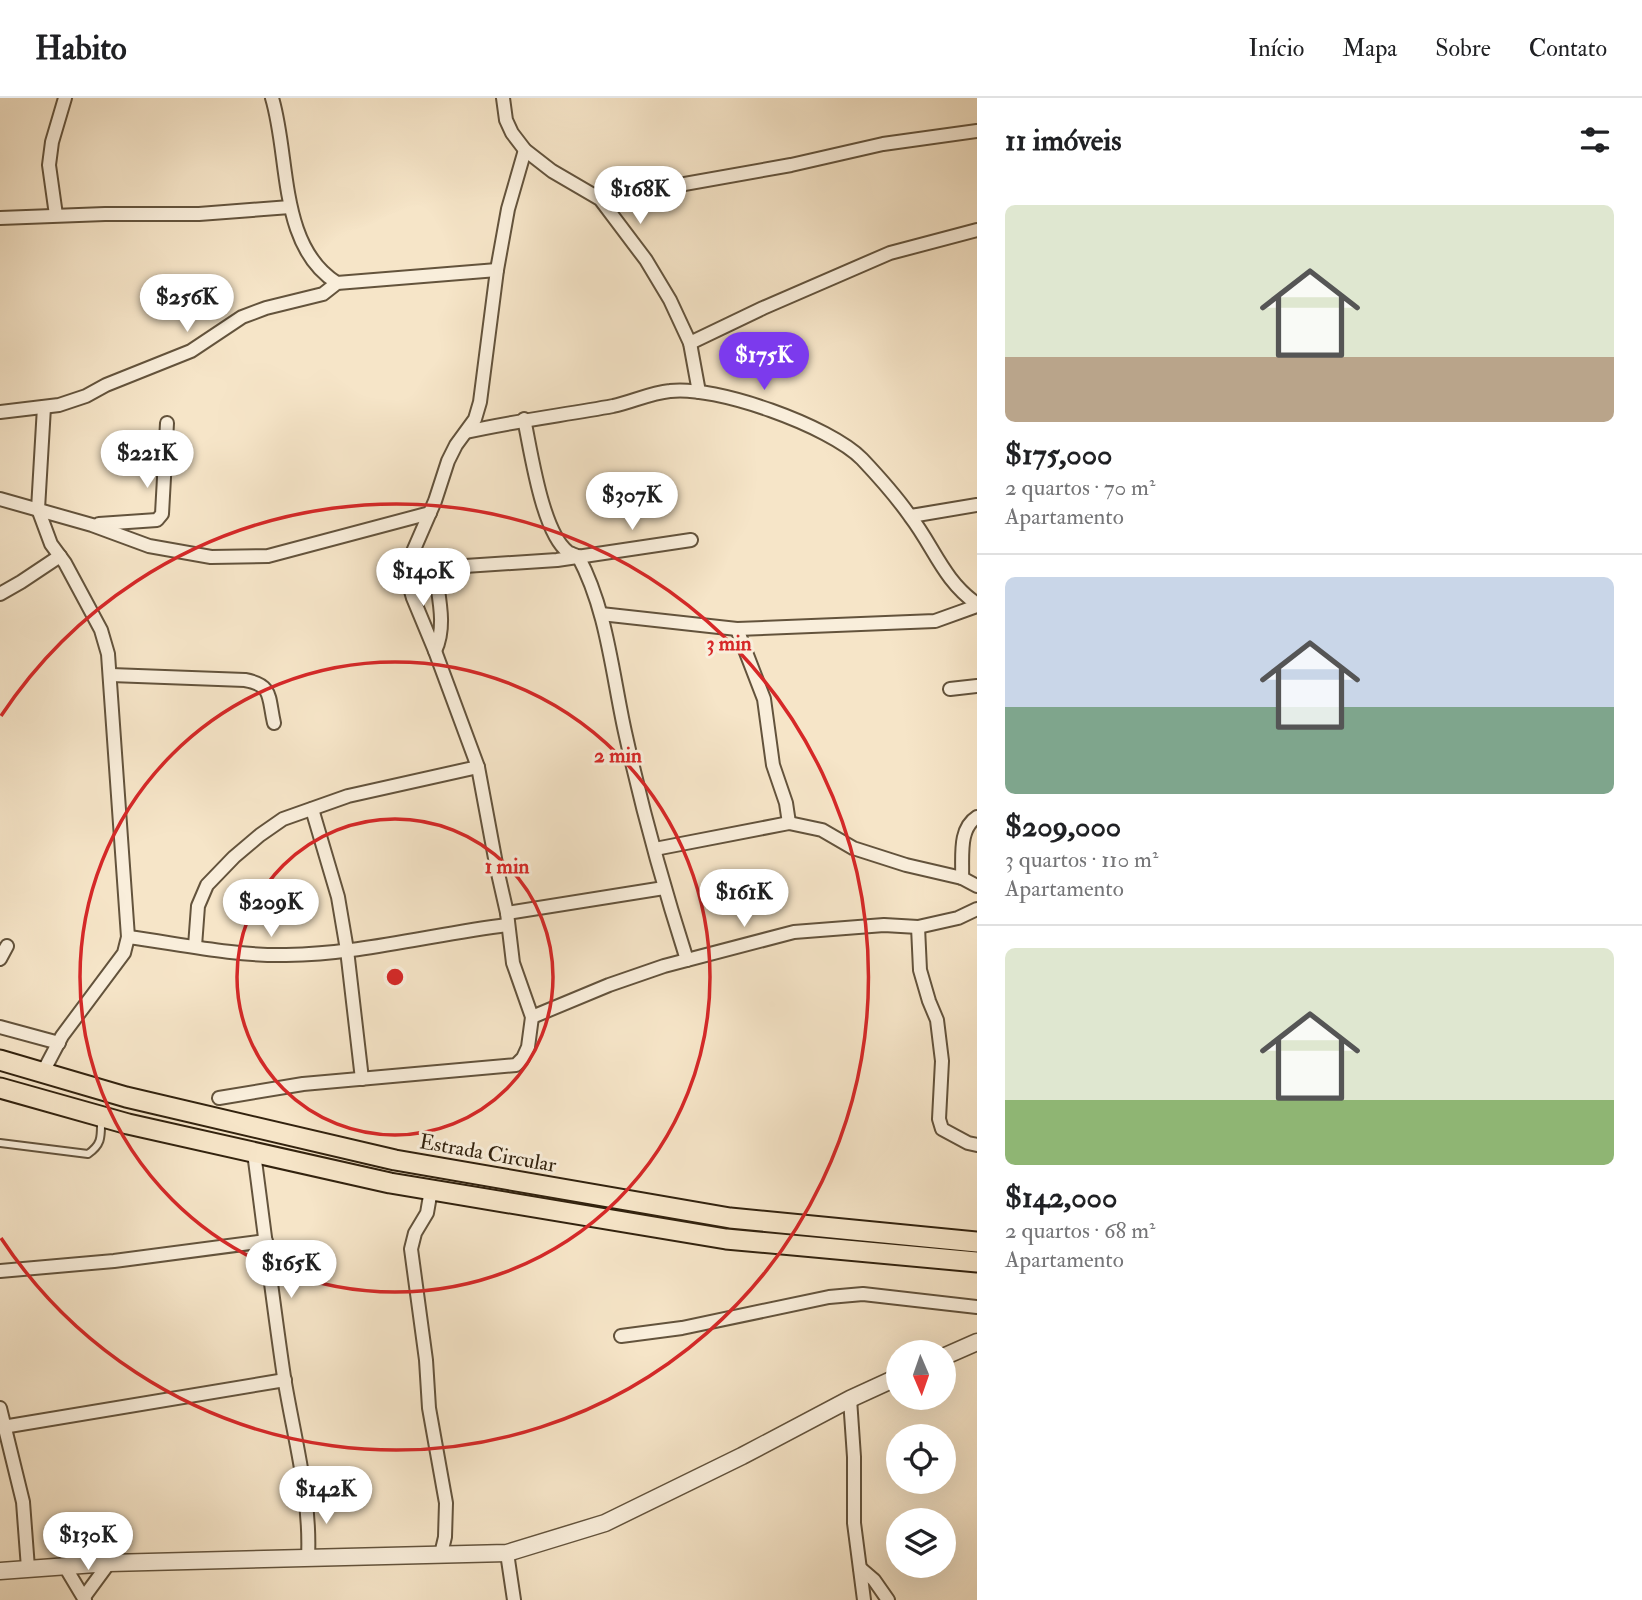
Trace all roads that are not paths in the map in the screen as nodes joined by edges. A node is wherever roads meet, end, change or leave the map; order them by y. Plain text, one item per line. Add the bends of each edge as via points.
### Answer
1 (65, 98) edge
2 (272, 98) edge
3 (503, 98) edge
4 (977, 131) edge
5 (525, 150) junction
6 (600, 199) junction
7 (290, 207) junction
8 (56, 215) junction
9 (0, 218) edge
10 (977, 230) edge
11 (497, 270) junction
12 (337, 283) junction
13 (690, 343) junction
14 (699, 392) junction
15 (44, 407) junction
16 (0, 412) edge
17 (524, 419) junction
18 (167, 423) dead end
19 (466, 432) junction
20 (0, 499) edge
21 (977, 505) edge
22 (38, 509) junction
23 (430, 513) junction
24 (911, 516) junction
25 (92, 525) junction
26 (691, 540) dead end
27 (60, 556) junction
28 (578, 556) junction
29 (435, 569) junction
30 (405, 570) junction
31 (0, 594) edge
32 (977, 605) edge
33 (601, 614) junction
34 (737, 629) junction
35 (435, 651) junction
36 (111, 675) junction
37 (977, 686) edge
38 (950, 688) dead end
39 (274, 723) dead end
40 (478, 767) junction
41 (312, 809) junction
42 (977, 817) edge
43 (789, 823) junction
44 (655, 849) junction
45 (962, 878) junction
46 (977, 886) edge
47 (664, 888) junction
48 (977, 909) edge
49 (507, 919) junction
50 (918, 927) junction
51 (128, 937) junction
52 (7, 946) dead end
53 (194, 946) junction
54 (347, 950) junction
55 (0, 959) edge
56 (687, 960) junction
57 (532, 1017) junction
58 (0, 1027) edge
59 (59, 1043) junction
60 (0, 1060) edge
61 (43, 1072) junction
62 (362, 1079) junction
63 (0, 1088) edge
64 (219, 1098) dead end
65 (101, 1116) junction
66 (0, 1143) edge
67 (977, 1145) edge
68 (254, 1153) junction
69 (431, 1190) junction
70 (266, 1241) junction
71 (977, 1242) edge
72 (977, 1262) edge
73 (0, 1271) edge
74 (977, 1307) edge
75 (621, 1336) dead end
76 (977, 1342) edge
77 (956, 1351) edge
78 (285, 1380) junction
79 (886, 1382) edge
80 (849, 1399) junction
81 (0, 1408) edge
82 (3, 1427) junction
83 (507, 1553) junction
84 (442, 1554) junction
85 (308, 1558) junction
86 (108, 1563) junction
87 (64, 1565) junction
88 (860, 1567) junction
89 (29, 1568) junction
90 (0, 1571) edge
91 (85, 1598) edge
92 (514, 1600) edge
93 (864, 1600) edge
94 (888, 1600) edge

1 - 8 street via 49,165
2 - 7 street via 283,141
3 - 5 street via 506,120
4 - 6 street via 883,144
5 - 6 street
5 - 11 street
6 - 13 street via 646,260
7 - 8 street via 199,214
7 - 12 street via 307,253 323,274
8 - 9 street
10 - 13 street via 890,253
11 - 12 street
11 - 19 street via 480,402
12 - 15 street via 323,294 243,317 191,351 86,396
13 - 14 street
14 - 17 street via 670,390 617,405
14 - 24 street via 742,401 834,438 860,457
15 - 16 street
15 - 22 street
17 - 19 street
17 - 28 street via 551,525 568,553
18 - 25 street via 162,514 157,520
19 - 23 street via 448,461
20 - 22 street
21 - 24 street
22 - 25 street
22 - 27 street
23 - 25 street via 268,556 211,557 149,546
23 - 30 street
24 - 32 street via 947,577
26 - 28 street
27 - 31 street
27 - 36 street via 101,630
28 - 29 street
28 - 33 street
29 - 30 street
29 - 35 street via 442,623
30 - 35 street
32 - 34 street via 935,621
33 - 34 street
33 - 44 street via 636,785
34 - 43 street via 760,684 773,765
35 - 40 street
36 - 39 street via 261,683
36 - 51 street
37 - 38 street
40 - 41 street via 390,785
40 - 49 street
41 - 53 street via 260,835 207,885 198,906
41 - 54 street via 338,897
42 - 45 street via 963,834
43 - 44 street
43 - 45 street via 822,830 853,848 906,865
44 - 47 street
45 - 46 street
47 - 49 street
47 - 56 street
48 - 50 street
49 - 54 street
49 - 57 street via 513,963
50 - 56 street via 794,932
50 - 67 street via 920,970 937,1020 942,1061 939,1119 942,1129
51 - 53 street
51 - 59 street via 124,953
52 - 55 street
53 - 54 street via 254,955
54 - 62 street
56 - 57 street
57 - 62 street via 528,1047 516,1065
58 - 59 street
59 - 61 street
60 - 61 main road, Estrada Circular
61 - 71 main road, Estrada Circular via 126,1097 408,1163 730,1218
62 - 64 street
63 - 65 main road
65 - 66 lane via 101,1141 88,1154
65 - 68 main road
68 - 69 main road
68 - 70 street
69 - 72 main road via 726,1239
69 - 84 street via 427,1213 411,1249 429,1408 446,1503
70 - 73 street
70 - 78 street
74 - 75 street via 840,1296
76 - 77 street
78 - 82 street
78 - 85 street via 310,1528
79 - 80 street
80 - 83 street via 605,1523
80 - 88 street
81 - 82 street
82 - 89 street via 23,1502
83 - 84 street
83 - 92 street
84 - 85 street
85 - 86 street
86 - 87 street
86 - 91 street
87 - 89 street
87 - 91 street
88 - 93 street
88 - 94 street
89 - 90 street

